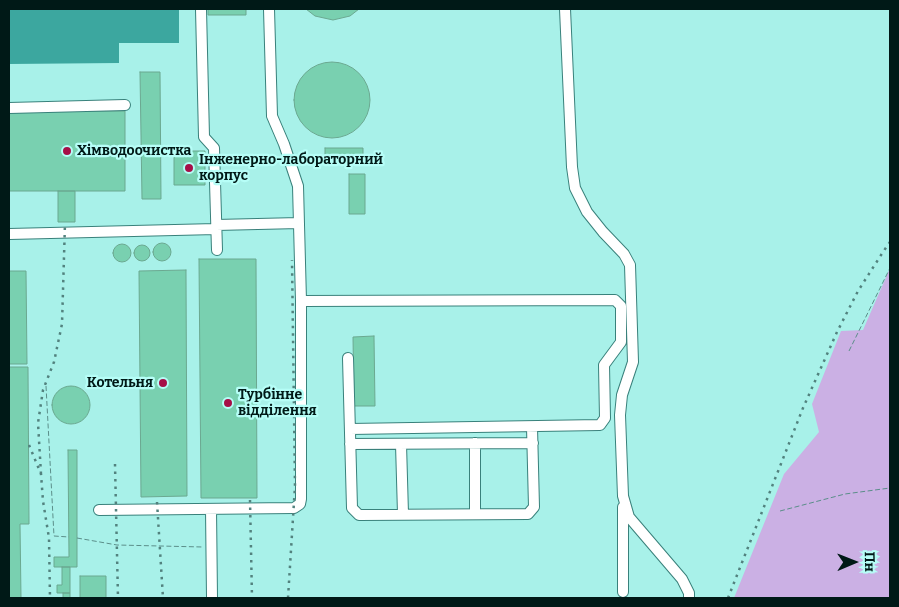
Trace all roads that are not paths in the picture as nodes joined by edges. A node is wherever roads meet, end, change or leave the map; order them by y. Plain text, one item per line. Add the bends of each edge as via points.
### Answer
1 (201, 9) edge
2 (269, 9) edge
3 (565, 9) edge
4 (125, 105) dead end
5 (9, 108) edge
6 (299, 223) junction
7 (216, 227) junction
8 (9, 234) edge
9 (217, 250) dead end
10 (301, 301) junction
11 (348, 358) dead end
12 (532, 426) junction
13 (350, 429) junction
14 (475, 443) junction
15 (533, 443) junction
16 (350, 444) junction
17 (402, 444) junction
18 (623, 496) junction
19 (211, 509) junction
20 (99, 510) dead end
21 (402, 514) junction
22 (475, 514) junction
23 (623, 592) dead end
24 (212, 598) edge
25 (689, 598) edge

1 - 7 lane via 204,137 214,148
2 - 6 lane via 272,116 298,186
3 - 18 lane via 575,188 587,212 630,265 633,362 622,395 620,415
4 - 5 lane
6 - 7 lane
6 - 10 lane
7 - 8 lane
7 - 9 lane
10 - 12 lane via 618,301 621,306 621,342 604,365 603,423 597,426
10 - 19 lane via 300,504 294,508
11 - 13 lane
12 - 13 lane
12 - 15 lane
13 - 16 lane
14 - 15 lane
14 - 17 lane
14 - 22 lane
15 - 22 lane via 534,507 531,512
16 - 17 lane
16 - 21 lane via 354,511 359,515
17 - 21 lane
18 - 23 lane
18 - 25 lane via 629,517 682,579
19 - 20 lane
19 - 24 lane
21 - 22 lane

